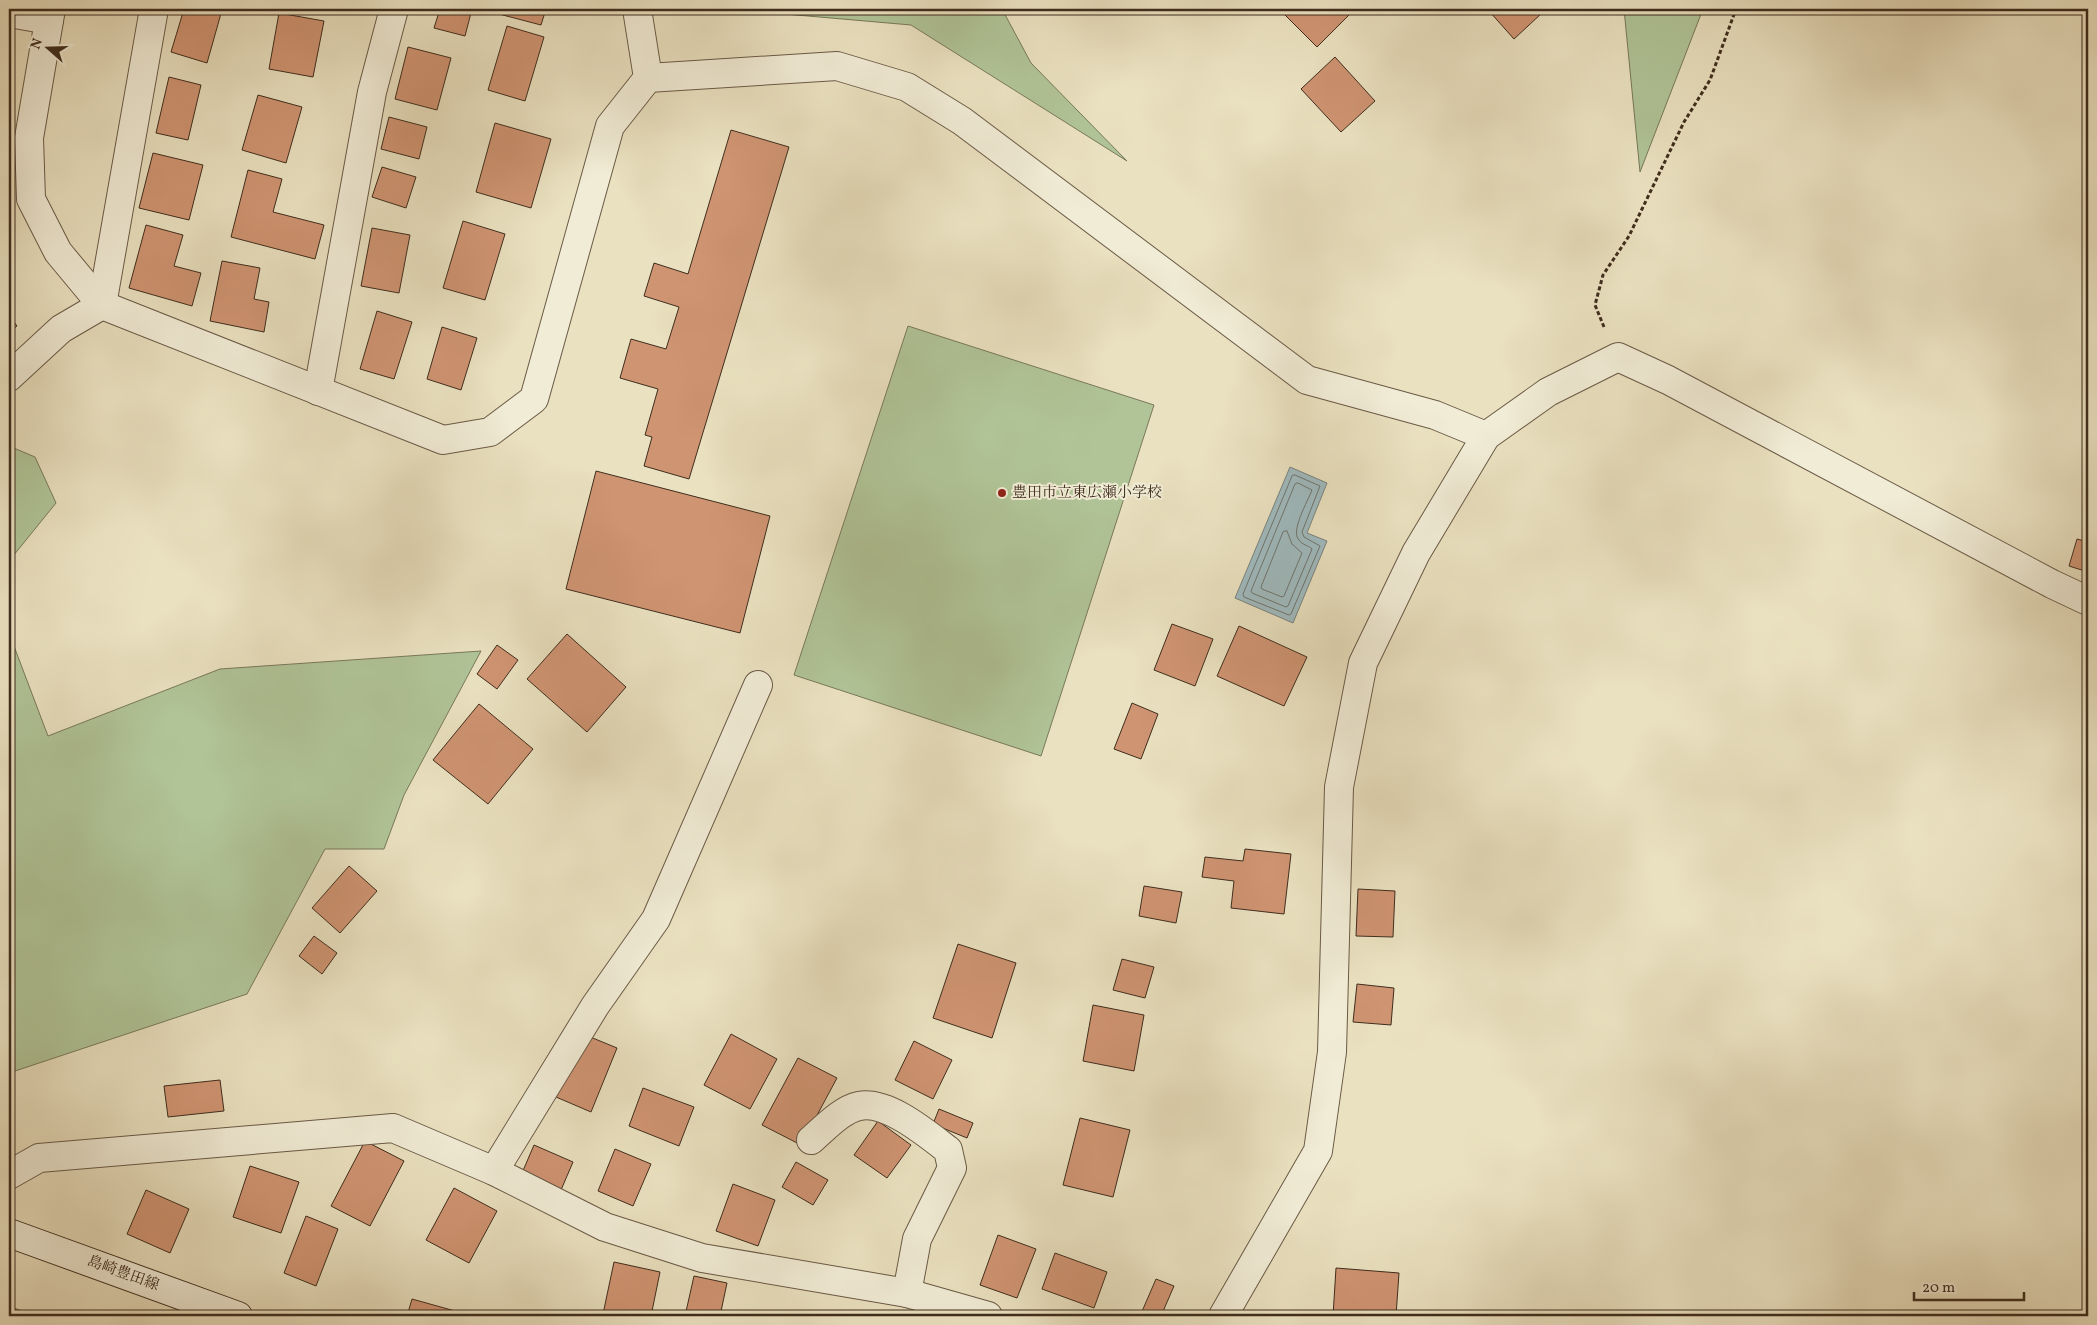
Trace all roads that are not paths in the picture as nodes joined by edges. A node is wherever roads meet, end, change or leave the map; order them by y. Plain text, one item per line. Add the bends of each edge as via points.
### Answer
1 (154, 9) edge
2 (394, 9) edge
3 (637, 9) edge
4 (9, 13) edge
5 (50, 14) edge
6 (648, 78) junction
7 (102, 305) junction
8 (9, 378) edge
9 (318, 391) junction
10 (1486, 436) junction
11 (2088, 601) edge
12 (758, 685) dead end
13 (811, 1140) dead end
14 (494, 1171) junction
15 (9, 1175) edge
16 (9, 1233) edge
17 (907, 1293) junction
18 (238, 1316) edge
19 (988, 1316) edge
20 (1223, 1316) edge

1 - 7 street
2 - 9 street via 372,92
3 - 6 street
4 - 5 street
5 - 7 street via 29,138 31,199 58,252
6 - 9 street via 610,126 534,399 490,432 443,440
6 - 10 street via 837,66 907,87 962,121 1308,380 1435,416
7 - 8 street via 61,329
7 - 9 street
10 - 11 street via 1548,392 1618,357 1668,380
10 - 20 street via 1416,553 1363,663 1338,787 1332,1052 1318,1151
12 - 14 street via 656,919 595,1006
13 - 17 street via 837,1118 859,1106 881,1107 948,1150 952,1168 917,1239
14 - 15 street via 393,1128 39,1158
14 - 17 street via 605,1227 702,1258
16 - 18 street, 島崎豊田線
17 - 19 street

